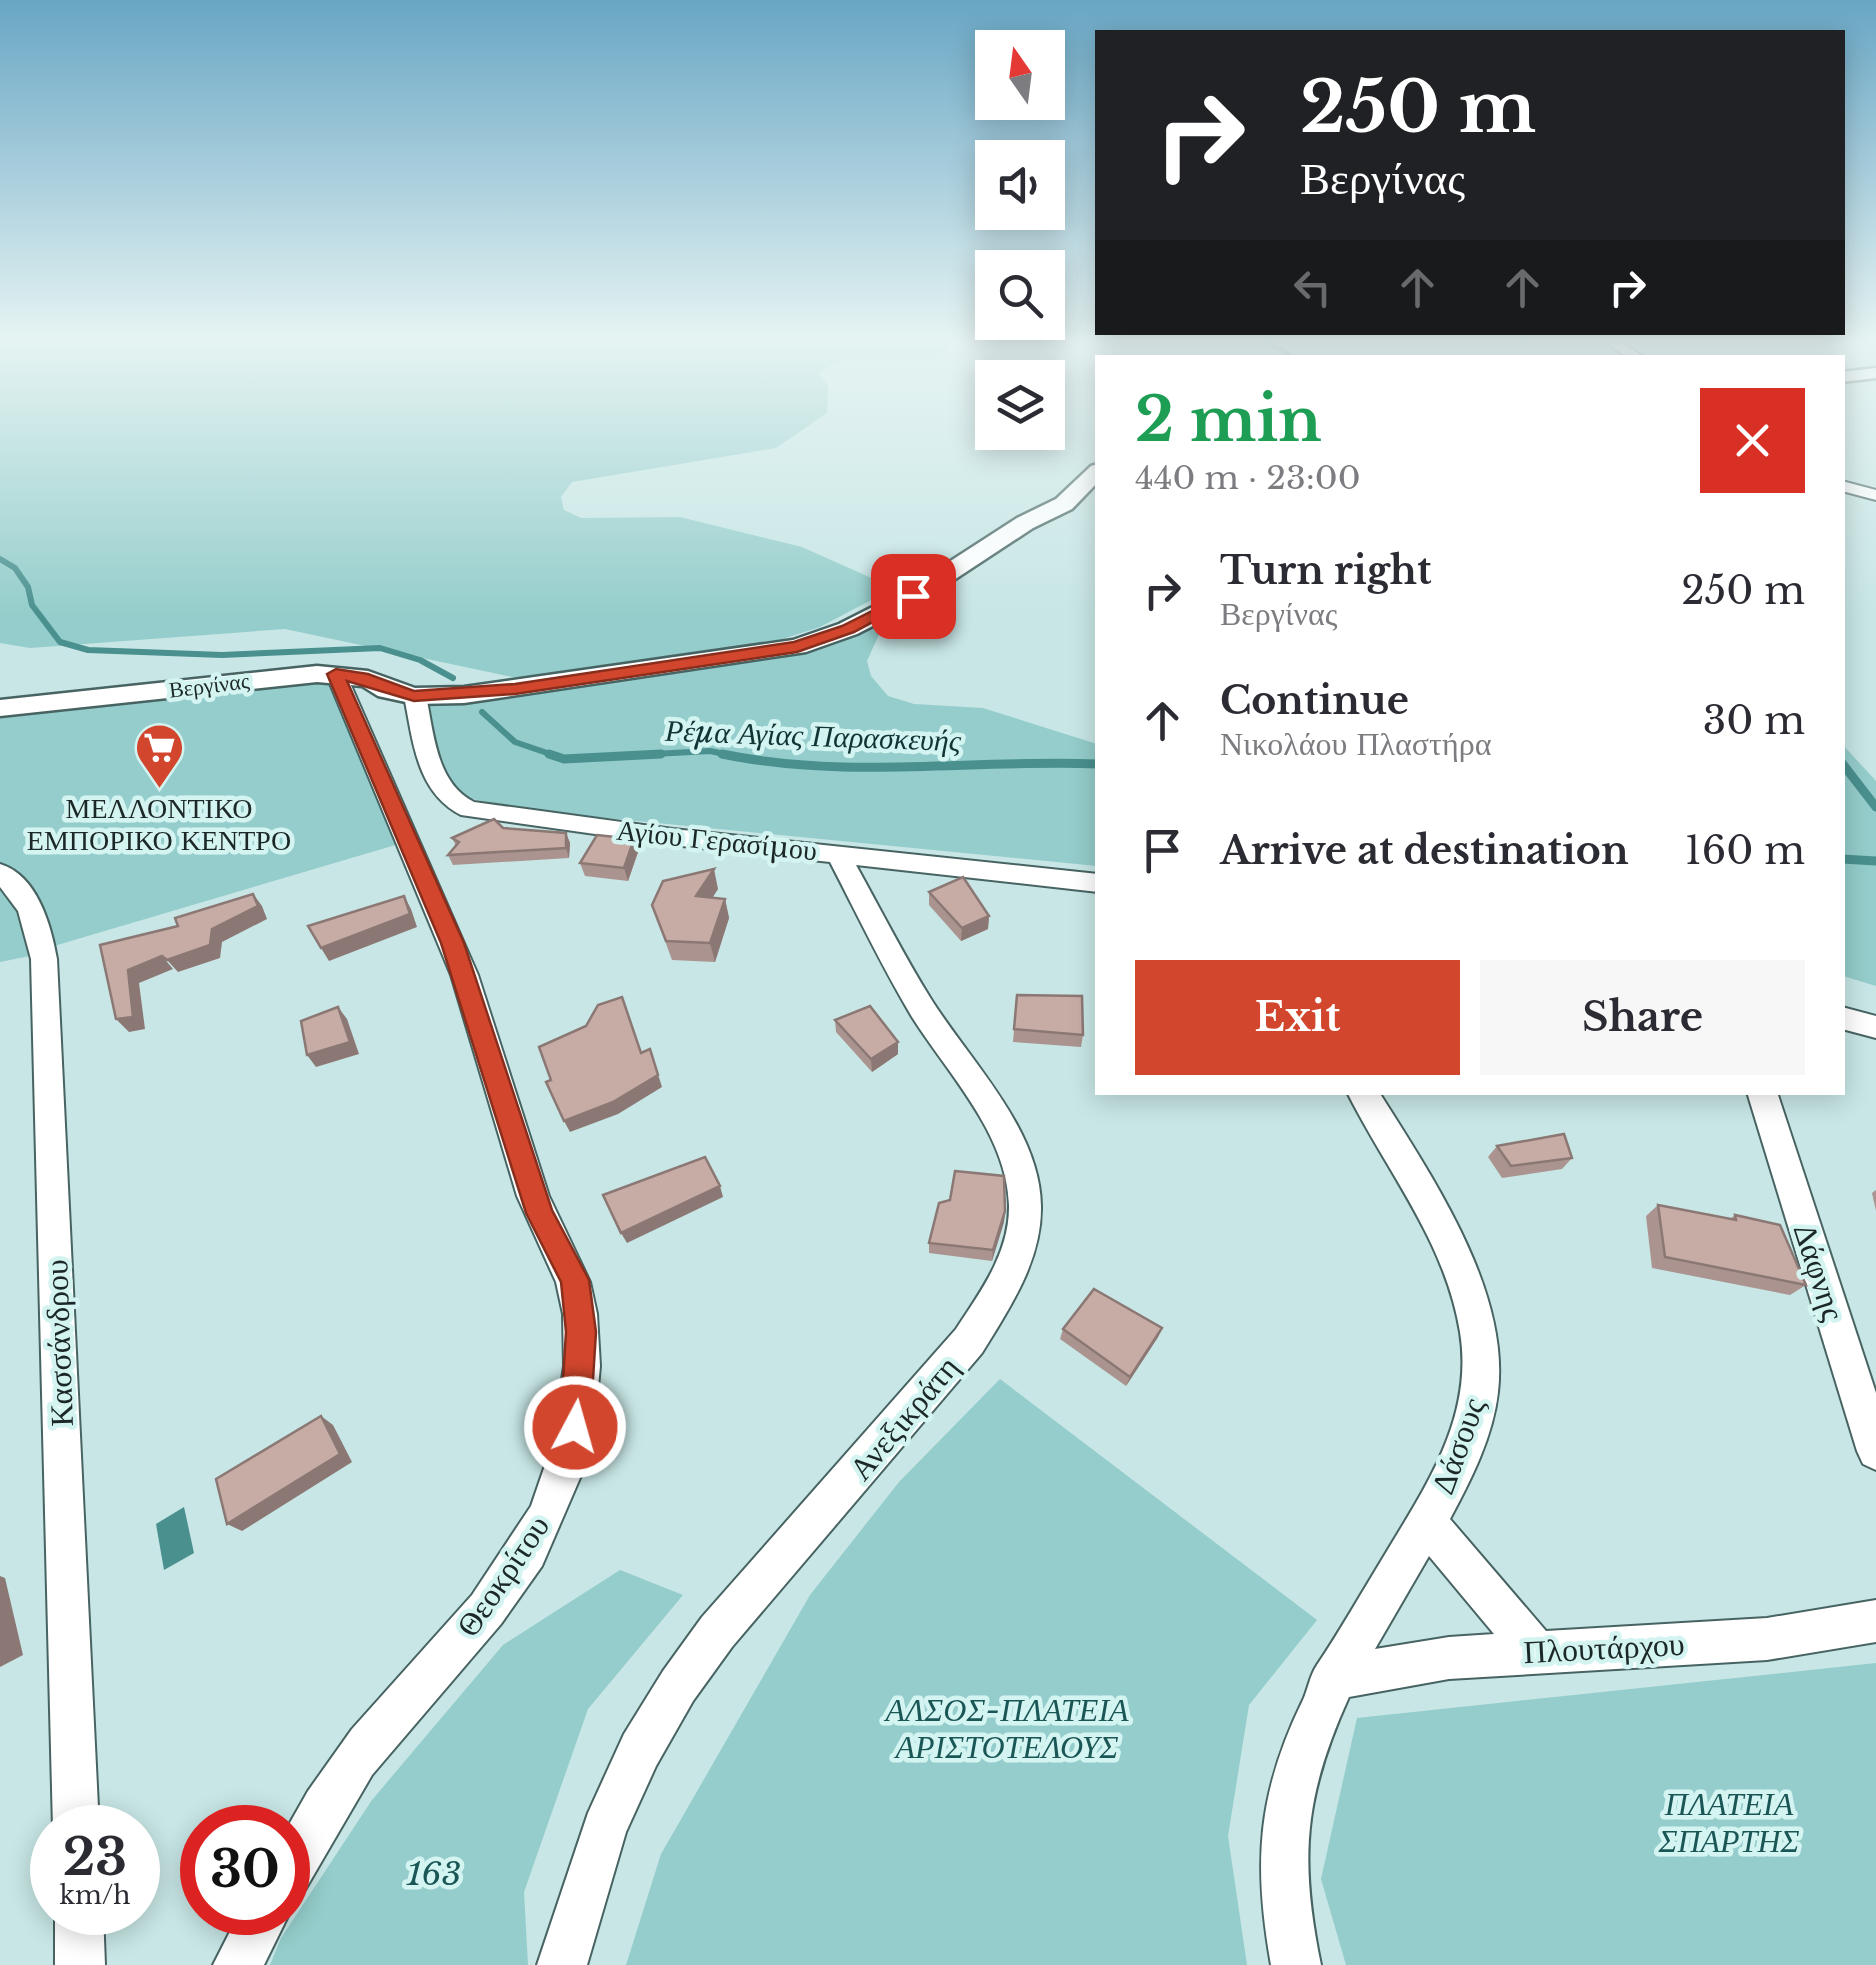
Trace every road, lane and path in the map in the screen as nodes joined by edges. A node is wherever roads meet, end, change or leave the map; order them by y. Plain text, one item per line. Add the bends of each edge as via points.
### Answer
1 (1095, 473) edge
2 (1845, 487) edge
3 (1876, 495) edge
4 (336, 674) junction
5 (414, 696) junction
6 (0, 708) edge
7 (837, 852) junction
8 (0, 873) edge
9 (1095, 884) edge
10 (1845, 1019) edge
11 (1876, 1027) edge
12 (1364, 1095) edge
13 (1763, 1095) edge
14 (1876, 1451) edge
15 (1426, 1522) junction
16 (1876, 1621) edge
17 (1535, 1651) junction
18 (1333, 1678) junction
19 (75, 1805) edge
20 (310, 1832) edge
21 (79, 1935) edge
22 (254, 1935) edge
23 (80, 1965) edge
24 (238, 1965) edge
25 (562, 1965) edge
26 (1296, 1965) edge

1 - 5 street via 1064,504 913,596 813,642 682,666
2 - 3 street
4 - 5 street, Βεργίνας
4 - 6 street, Βεργίνας
4 - 20 street, Θεοκρίτου via 452,943 539,1213 574,1280 580,1378 570,1448 533,1542 479,1619 365,1748
5 - 7 street, Αγίου Γερασίμου via 435,774 459,806 672,837
7 - 9 street, Αγίου Γερασίμου
7 - 25 street, Ανεξικράτη via 920,1005 1008,1136 1024,1189 1023,1241 969,1341 678,1686 604,1829
8 - 19 street, Κασσάνδρου via 32,912 44,959
10 - 11 street
12 - 15 street, Δάσους via 1437,1224 1464,1286 1479,1345 1476,1413 1460,1460
13 - 14 street, Δάφνης
15 - 17 street
15 - 18 street, Δάσους
16 - 17 street, Πλουτάρχου via 1767,1639
17 - 18 street, Πλουτάρχου via 1399,1664
18 - 26 street, Δάσους via 1307,1737 1285,1824 1282,1888
21 - 23 street
22 - 24 street

